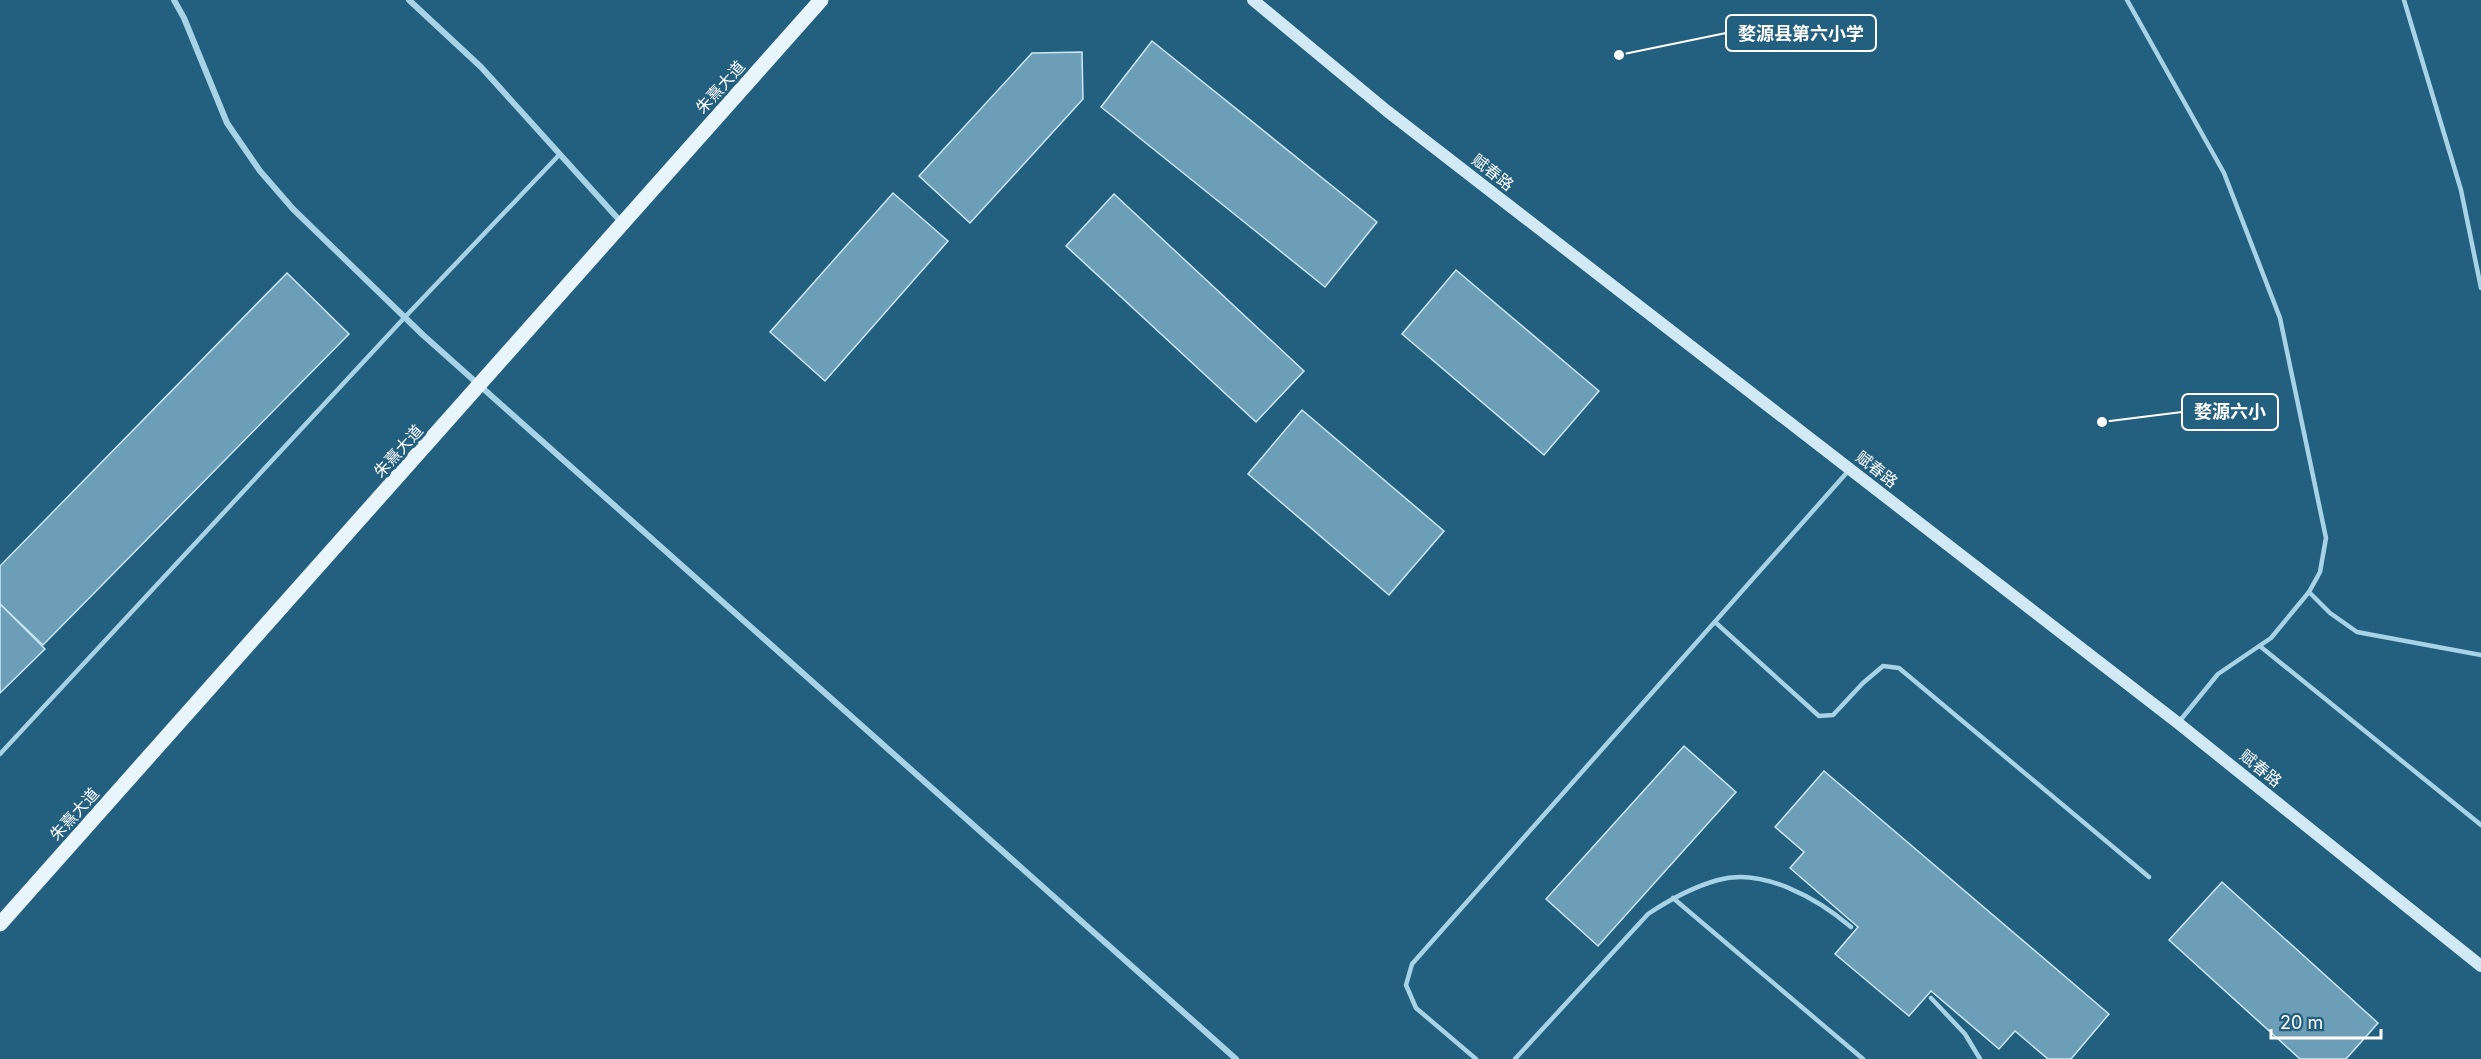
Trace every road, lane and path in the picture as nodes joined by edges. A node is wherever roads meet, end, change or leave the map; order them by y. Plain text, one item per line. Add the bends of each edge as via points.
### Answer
1 (174, 0) edge
2 (410, 0) edge
3 (821, 0) edge
4 (1253, 0) edge
5 (2127, 0) edge
6 (2404, 0) edge
7 (560, 154) junction
8 (622, 224) junction
9 (2481, 288) edge
10 (405, 317) junction
11 (480, 386) junction
12 (1850, 469) junction
13 (2309, 592) junction
14 (1715, 622) junction
15 (2261, 647) junction
16 (2481, 655) edge
17 (2178, 723) junction
18 (0, 754) edge
19 (2481, 825) edge
20 (2149, 877) dead end
21 (1673, 898) junction
22 (0, 924) edge
23 (1851, 927) dead end
24 (2481, 966) edge
25 (1931, 998) dead end
26 (1236, 1059) edge
27 (1476, 1059) edge
28 (1515, 1059) edge
29 (1863, 1059) edge
30 (1980, 1059) edge

1 - 10 street via 227,123 260,171 293,209
2 - 7 street via 481,67
3 - 8 main road, 朱熹大道
4 - 12 street, 赋春路 via 1387,111
5 - 13 lane via 2224,173 2280,318 2326,538 2320,572
6 - 9 lane via 2461,190
7 - 8 street
7 - 10 lane
8 - 11 main road, 朱熹大道
10 - 11 street
10 - 18 lane
11 - 22 main road, 朱熹大道
11 - 26 street
12 - 14 lane
12 - 17 street, 赋春路
13 - 15 lane
13 - 16 lane via 2341,623 2357,632
14 - 20 lane via 1819,716 1833,715 1883,666 1899,668
14 - 27 lane via 1412,964 1406,986 1416,1008
15 - 17 lane via 2218,674
15 - 19 lane
17 - 24 street, 赋春路
21 - 23 lane via 1720,879 1757,878 1800,891
21 - 28 lane via 1648,914
21 - 29 lane
25 - 30 lane via 1965,1034

